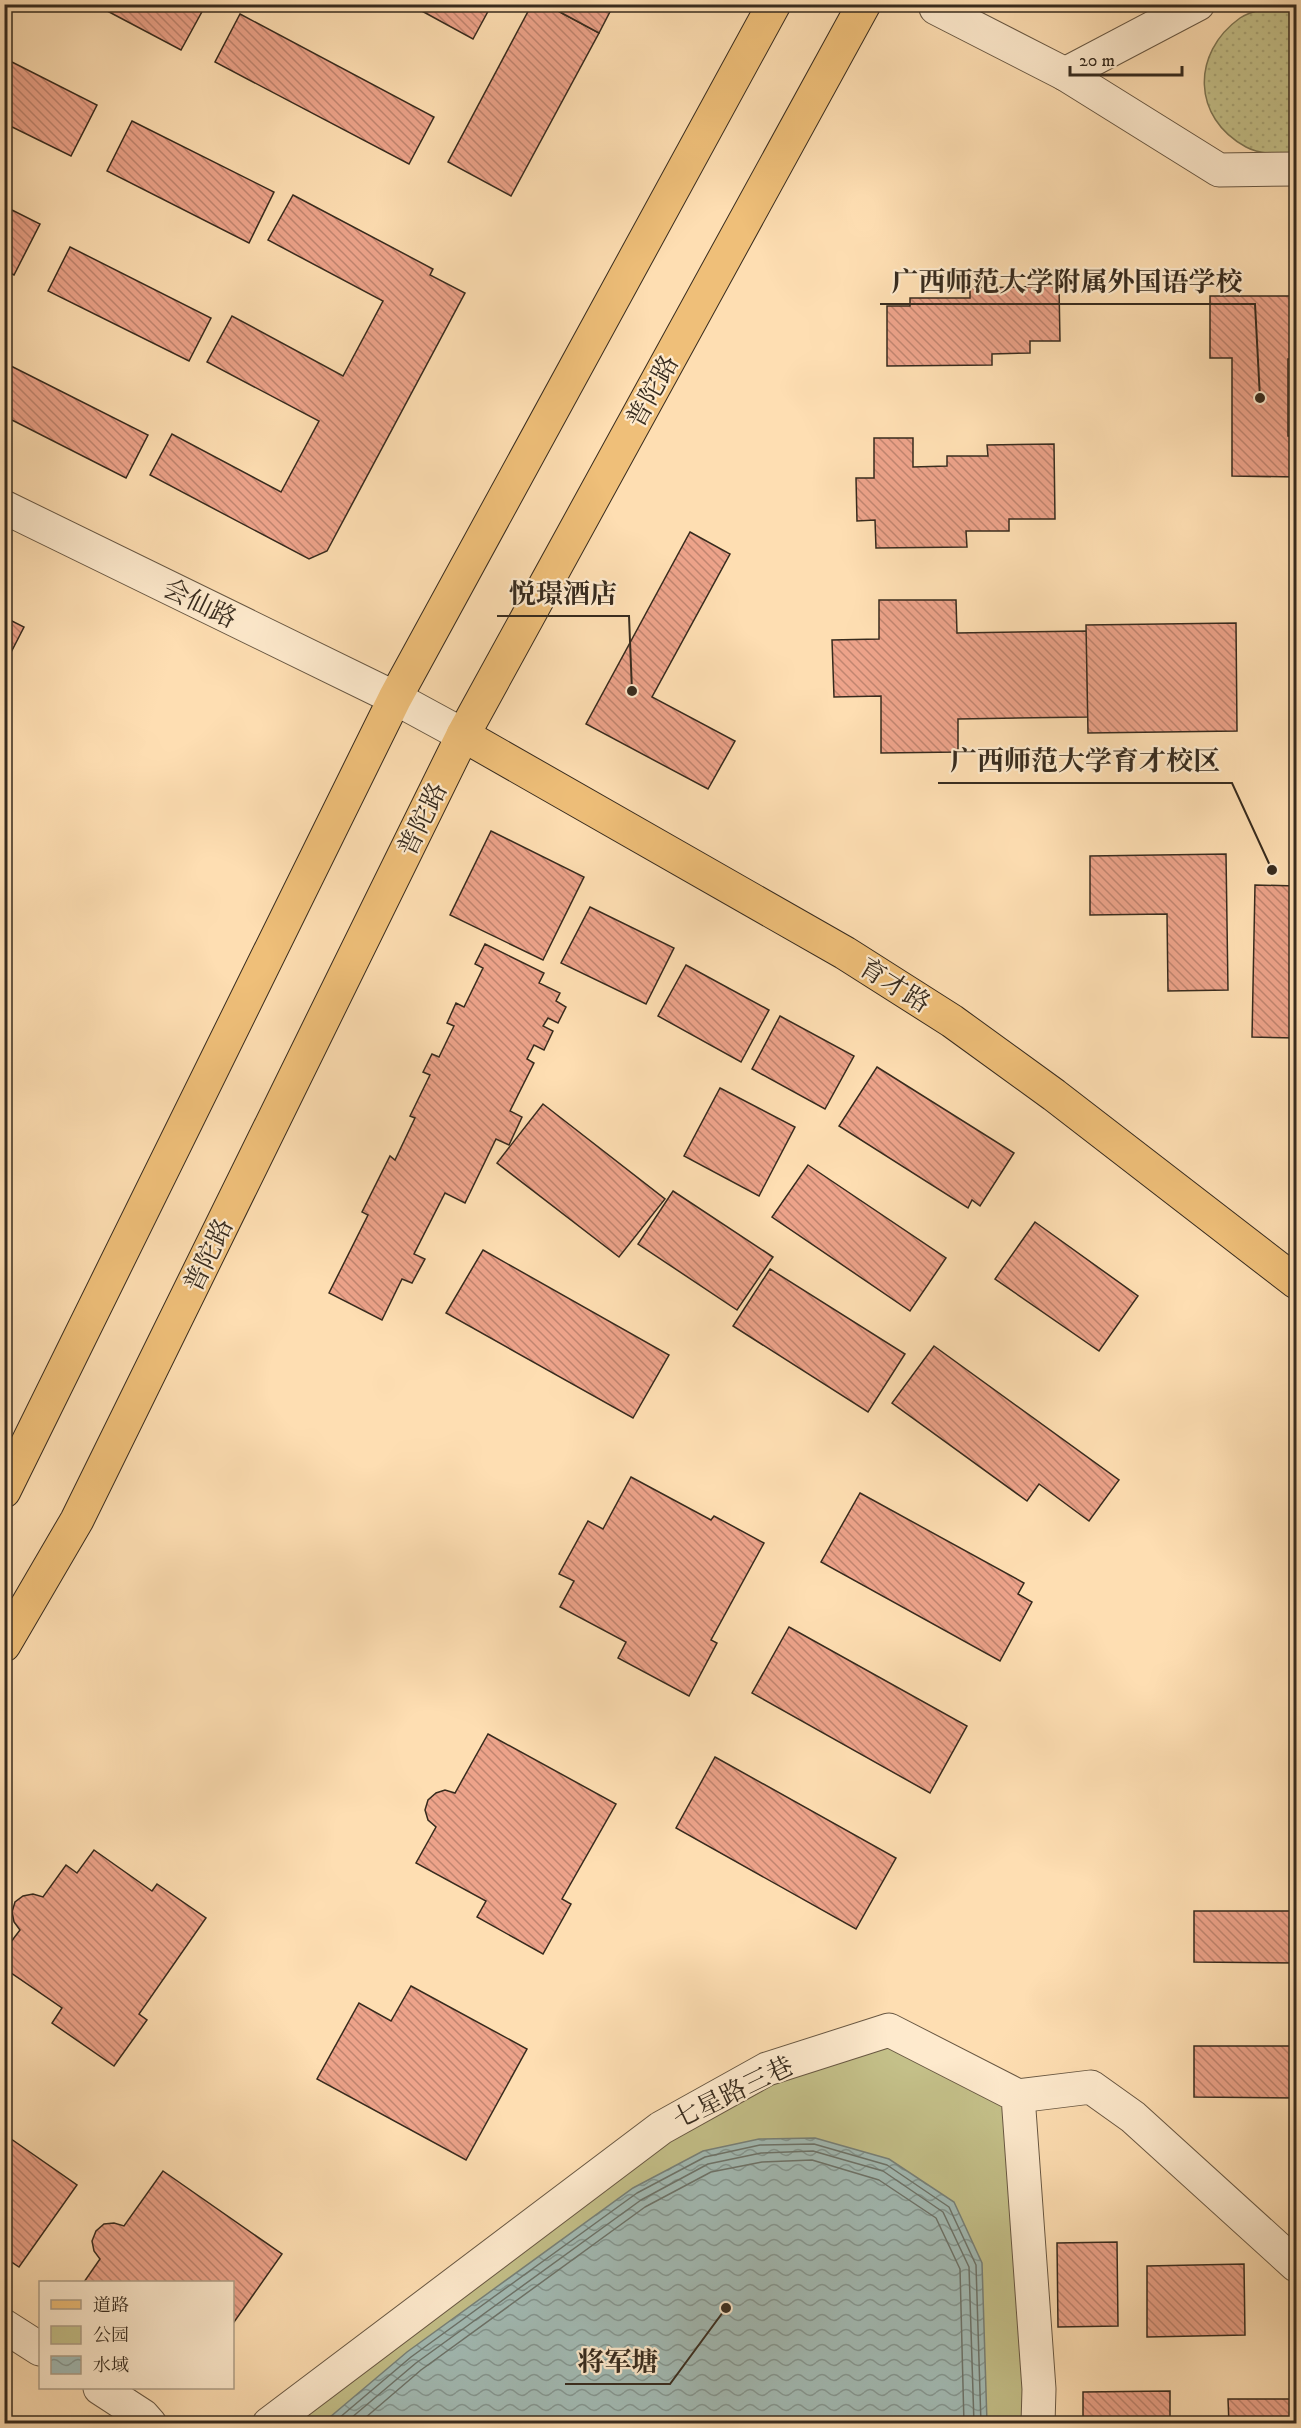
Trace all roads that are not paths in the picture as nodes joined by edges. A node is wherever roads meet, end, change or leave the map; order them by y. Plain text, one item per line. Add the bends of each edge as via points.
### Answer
1 (774, 4) edge
2 (864, 4) edge
3 (1198, 4) edge
4 (936, 8) dead end
5 (1065, 74) junction
6 (1296, 169) edge
7 (4, 507) edge
8 (395, 698) junction
9 (463, 735) junction
10 (1296, 1282) edge
11 (4, 1491) edge
12 (4, 1645) edge
13 (1018, 2096) junction
14 (1296, 2265) edge
15 (4, 2326) edge
16 (39, 2348) edge
17 (102, 2389) edge
18 (150, 2424) edge
19 (269, 2424) edge
20 (1038, 2424) edge

1 - 8 main road
2 - 9 main road, 普陀路
3 - 5 street
4 - 5 street
5 - 6 street via 1219,170
7 - 8 street, 会仙路
8 - 9 street, 会仙路
8 - 11 main road
9 - 10 main road, 育才路 via 845,953 952,1021
9 - 12 main road, 普陀路 via 77,1520
13 - 14 street via 1091,2087 1133,2117
13 - 19 street, 七星路三巷 via 889,2030 767,2069 662,2128
13 - 20 street via 1039,2389
15 - 16 street
17 - 18 street

